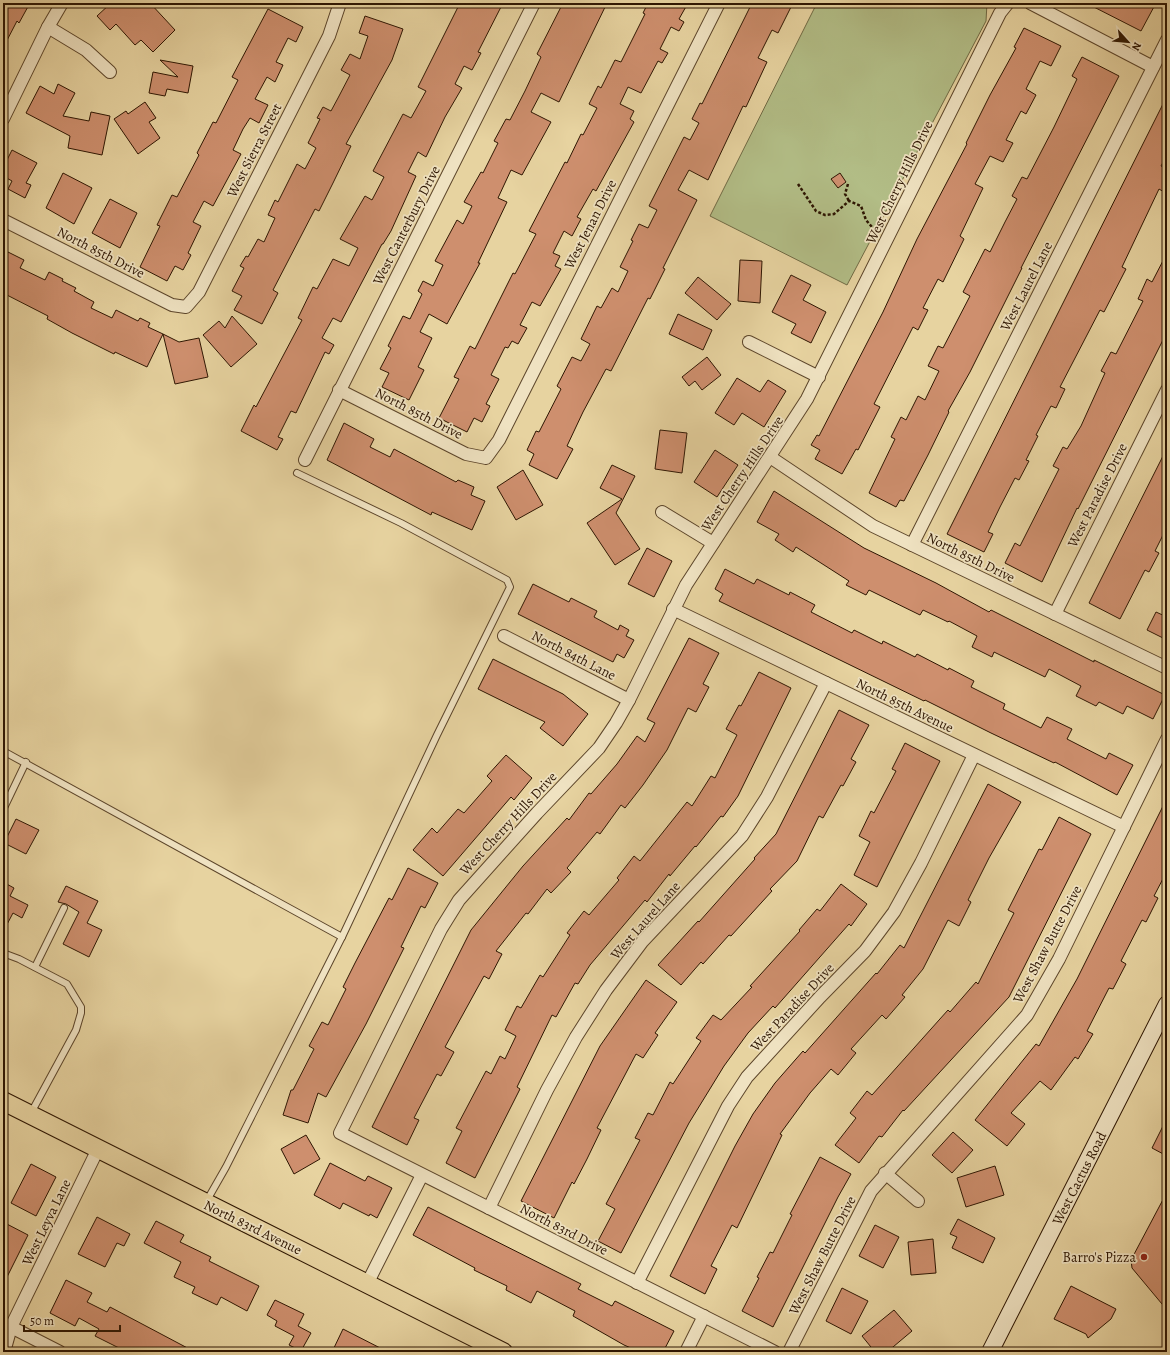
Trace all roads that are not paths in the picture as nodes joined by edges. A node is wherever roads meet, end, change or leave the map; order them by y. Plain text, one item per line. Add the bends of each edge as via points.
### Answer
1 (62, 3) edge
2 (340, 3) edge
3 (534, 3) edge
4 (719, 3) edge
5 (1008, 3) edge
6 (1030, 3) edge
7 (48, 27) junction
8 (1167, 40) edge
9 (1154, 67) junction
10 (110, 72) dead end
11 (4, 116) edge
12 (3, 220) edge
13 (186, 307) joint
14 (749, 342) dead end
15 (819, 377) junction
16 (339, 390) junction
17 (1167, 390) edge
18 (770, 457) junction
19 (486, 458) joint
20 (305, 460) dead end
21 (297, 473) dead end
22 (662, 512) dead end
23 (712, 543) junction
24 (912, 545) junction
25 (673, 609) junction
26 (1055, 614) junction
27 (504, 636) dead end
28 (1167, 668) edge
29 (826, 683) junction
30 (630, 700) junction
31 (1167, 739) edge
32 (3, 751) edge
33 (974, 755) junction
34 (26, 762) junction
35 (3, 810) edge
36 (1124, 827) junction
37 (64, 908) dead end
38 (342, 937) junction
39 (3, 953) edge
40 (35, 967) junction
41 (1167, 1004) edge
42 (3, 1101) edge
43 (30, 1115) junction
44 (340, 1133) joint
45 (98, 1149) junction
46 (885, 1174) junction
47 (422, 1175) junction
48 (918, 1201) dead end
49 (205, 1204) junction
50 (489, 1208) junction
51 (637, 1283) junction
52 (367, 1284) junction
53 (704, 1316) junction
54 (11, 1327) junction
55 (4, 1352) edge
56 (60, 1352) edge
57 (503, 1352) edge
58 (686, 1352) edge
59 (775, 1352) edge
60 (789, 1352) edge
61 (990, 1352) edge

1 - 7 street
2 - 13 street, West Sierra Street via 325,43 199,292
3 - 16 street, West Canterbury Drive
4 - 19 street, West Jenan Drive via 499,440
5 - 15 street, West Cherry Hills Drive via 996,20
6 - 9 street
7 - 10 street via 86,50
7 - 11 street
8 - 9 street, West Laurel Lane
9 - 24 street, West Laurel Lane
12 - 13 street, North 85th Drive via 172,305
14 - 15 street
15 - 18 street, West Cherry Hills Drive
16 - 19 street, North 85th Drive via 466,454
16 - 20 street, West Canterbury Drive
17 - 26 street, West Paradise Drive
18 - 23 street, West Cherry Hills Drive
18 - 24 street, North 85th Drive via 862,520
21 - 38 lane via 401,523 507,580 510,587
22 - 23 street, West Cherry Hills Drive
23 - 25 street, West Cherry Hills Drive
24 - 26 street, North 85th Drive
25 - 29 street, North 85th Avenue
25 - 30 street, West Cherry Hills Drive
26 - 28 street, North 85th Drive
27 - 30 street, North 84th Lane
29 - 33 street, North 85th Avenue
29 - 50 street, West Laurel Lane via 767,797 742,836 642,942 576,1037
30 - 44 street, West Cherry Hills Drive via 599,748 459,900 441,929
31 - 36 street, West Shaw Butte Drive
32 - 34 lane
33 - 36 street, North 85th Avenue
33 - 51 street, West Paradise Drive via 894,912 864,951 747,1077 728,1106
34 - 35 lane
34 - 38 lane
36 - 46 street, West Shaw Butte Drive via 1059,959 1027,1015
37 - 40 lane
38 - 49 lane
39 - 40 lane
40 - 43 lane via 67,984 81,1006 81,1013 76,1030
41 - 61 main road, West Cactus Road
42 - 43 main road, North 83rd Avenue
43 - 45 main road, North 83rd Avenue
44 - 47 street, North 83rd Drive
45 - 49 main road, North 83rd Avenue
45 - 54 street, West Leyva Lane
46 - 48 street
46 - 60 street, West Shaw Butte Drive via 871,1191
47 - 50 street, North 83rd Drive
47 - 52 street
49 - 52 main road, North 83rd Avenue
50 - 51 street, North 83rd Drive
51 - 53 street, North 83rd Drive
52 - 57 main road, North 83rd Avenue
53 - 58 street
53 - 59 street, North 83rd Drive
54 - 55 street, West Leyva Lane
54 - 56 street

